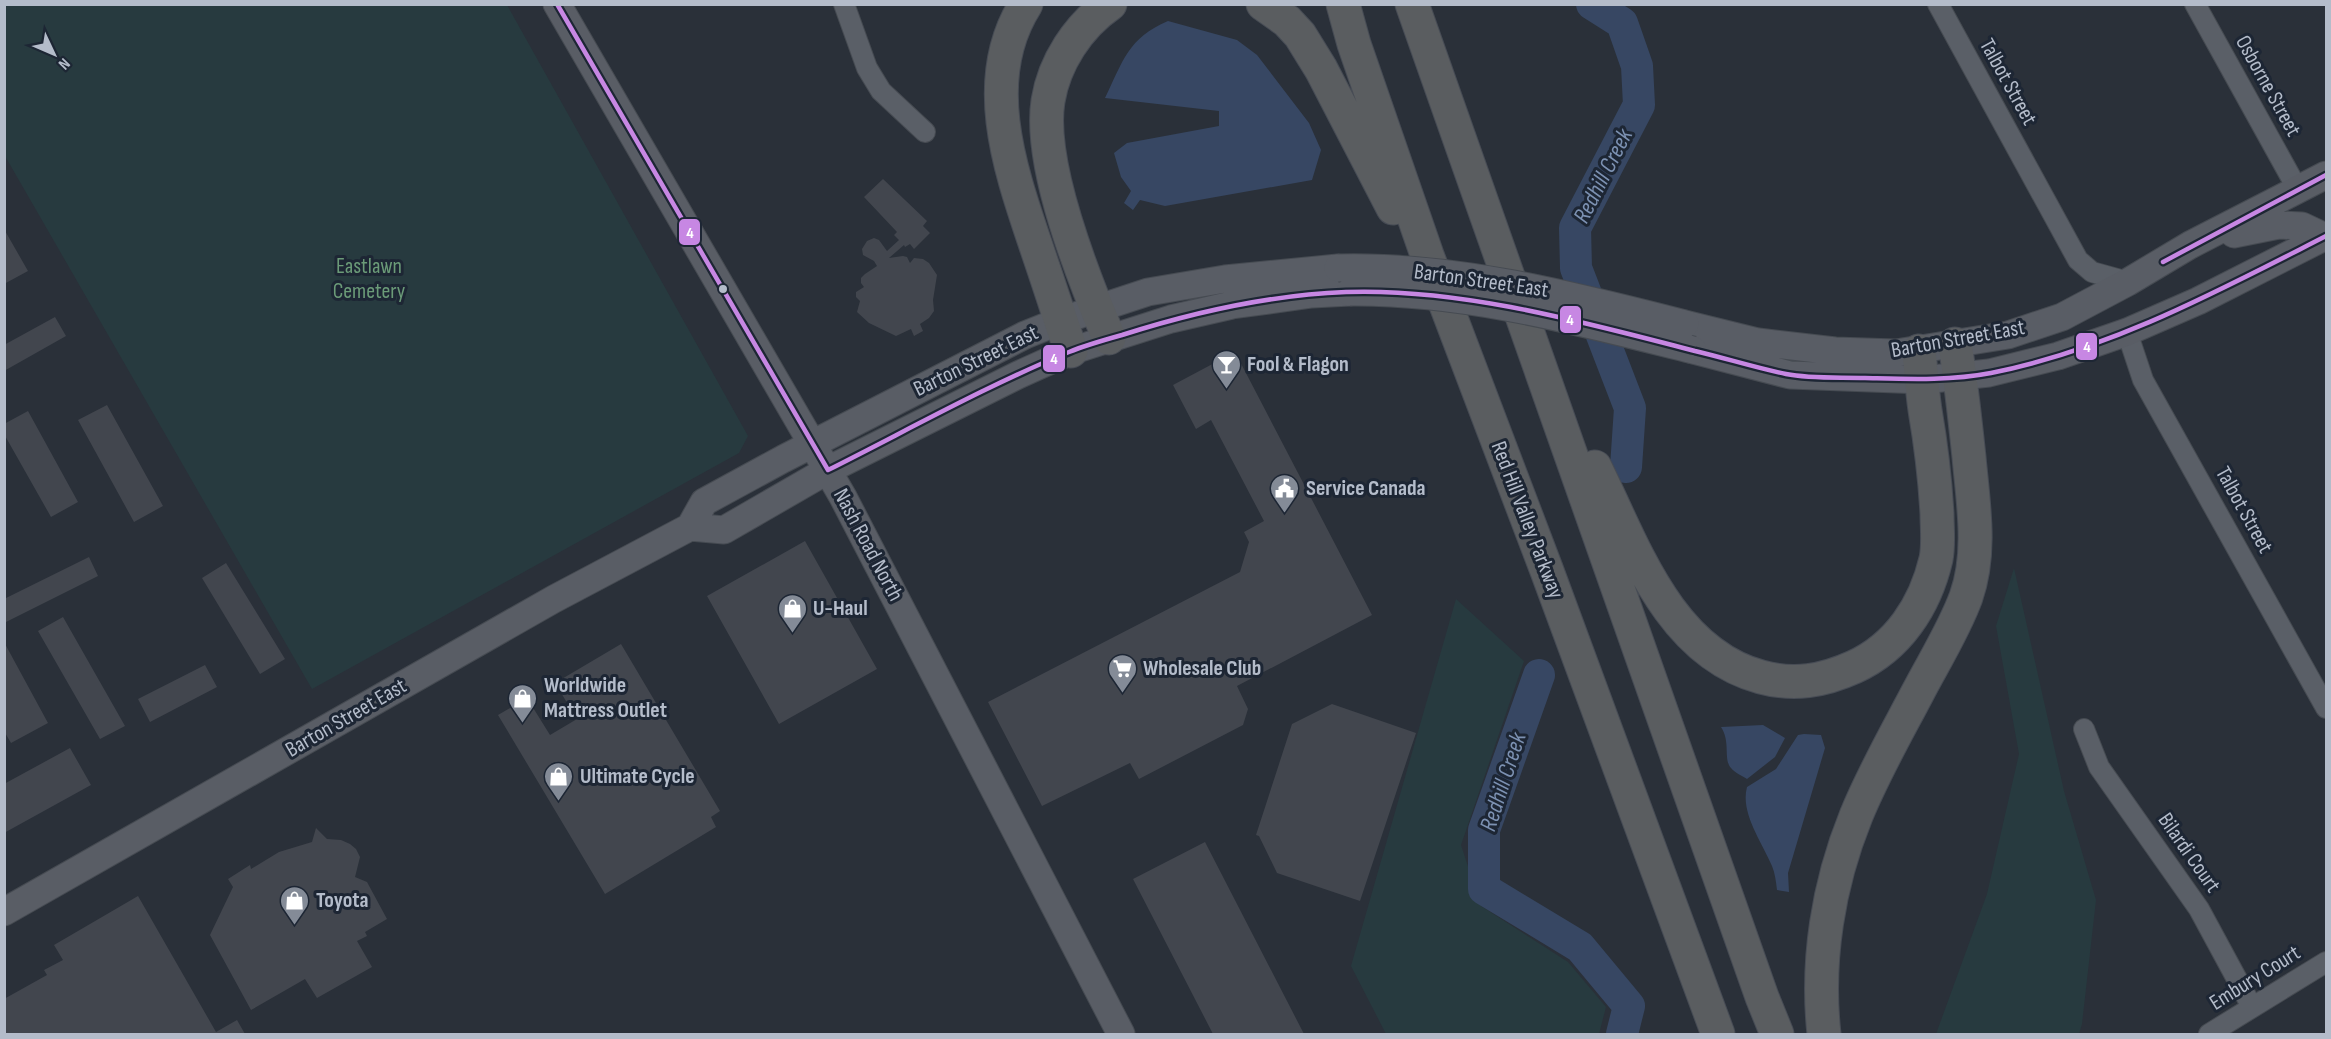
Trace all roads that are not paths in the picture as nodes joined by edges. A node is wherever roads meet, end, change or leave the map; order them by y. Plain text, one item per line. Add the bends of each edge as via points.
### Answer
1 (557, 4) edge
2 (844, 4) edge
3 (1026, 4) edge
4 (1110, 4) edge
5 (1263, 4) edge
6 (1343, 4) edge
7 (1412, 4) edge
8 (1938, 4) edge
9 (2195, 4) edge
10 (925, 132) dead end
11 (2326, 176) edge
12 (2298, 190) junction
13 (2326, 234) edge
14 (2190, 245) junction
15 (1427, 255) junction
16 (2128, 282) junction
17 (1096, 308) junction
18 (1060, 321) junction
19 (2127, 332) junction
20 (1109, 338) junction
21 (1071, 351) junction
22 (1957, 359) junction
23 (1921, 366) junction
24 (1552, 399) junction
25 (813, 443) junction
26 (828, 470) junction
27 (690, 527) junction
28 (2320, 682) edge
29 (2326, 708) edge
30 (2084, 729) dead end
31 (4, 912) edge
32 (2326, 962) edge
33 (2252, 1006) junction
34 (1121, 1035) edge
35 (1718, 1035) edge
36 (1777, 1035) edge
37 (1824, 1035) edge
38 (2209, 1035) edge

1 - 25 main road, Nash Road North
2 - 10 street via 867,68 881,91
3 - 18 highway via 1002,69 1000,99 1017,191
4 - 17 highway via 1066,50 1048,102 1051,162 1063,214
5 - 15 highway via 1300,35 1391,205
6 - 15 highway, Red Hill Valley Parkway
7 - 24 highway
8 - 16 street, Talbot Street via 2078,260 2091,272
9 - 12 street, Osborne Street
11 - 12 main road, Barton Street East
12 - 14 main road, Barton Street East
13 - 14 main road via 2302,226 2279,225
13 - 19 main road, Barton Street East via 2198,301
14 - 16 main road, Barton Street East
15 - 35 highway, Red Hill Valley Parkway
16 - 22 main road, Barton Street East via 2062,317 2008,335
17 - 18 main road, Barton Street East
17 - 20 highway
17 - 23 main road, Barton Street East, bridge via 1148,292 1225,279 1363,267 1460,274 1546,290 1758,342 1896,353
18 - 21 highway
18 - 25 main road, Barton Street East
19 - 22 main road, Barton Street East via 2058,356 1989,373
19 - 28 street, Talbot Street via 2143,380
20 - 21 main road, Barton Street East
20 - 23 main road, Barton Street East, bridge via 1232,305 1312,294 1430,294 1490,303 1790,375
21 - 26 main road, Barton Street East
22 - 23 main road, Barton Street East
22 - 37 highway via 1975,527 1974,564 1966,597 1876,771 1839,864 1821,960
23 - 24 highway via 1938,534 1926,591 1911,619 1882,651 1844,672 1803,683 1767,679 1734,668 1682,626 1642,564 1584,444
24 - 36 highway
25 - 26 main road, Nash Road North
25 - 27 main road, Barton Street East via 704,502
26 - 27 main road, Barton Street East via 724,530
26 - 34 main road, Nash Road North
27 - 31 main road, Barton Street East via 554,599
28 - 29 street, Talbot Street
30 - 33 street, Bilardi Court via 2099,767 2199,909
32 - 33 street, Embury Court
33 - 38 street, Embury Court

